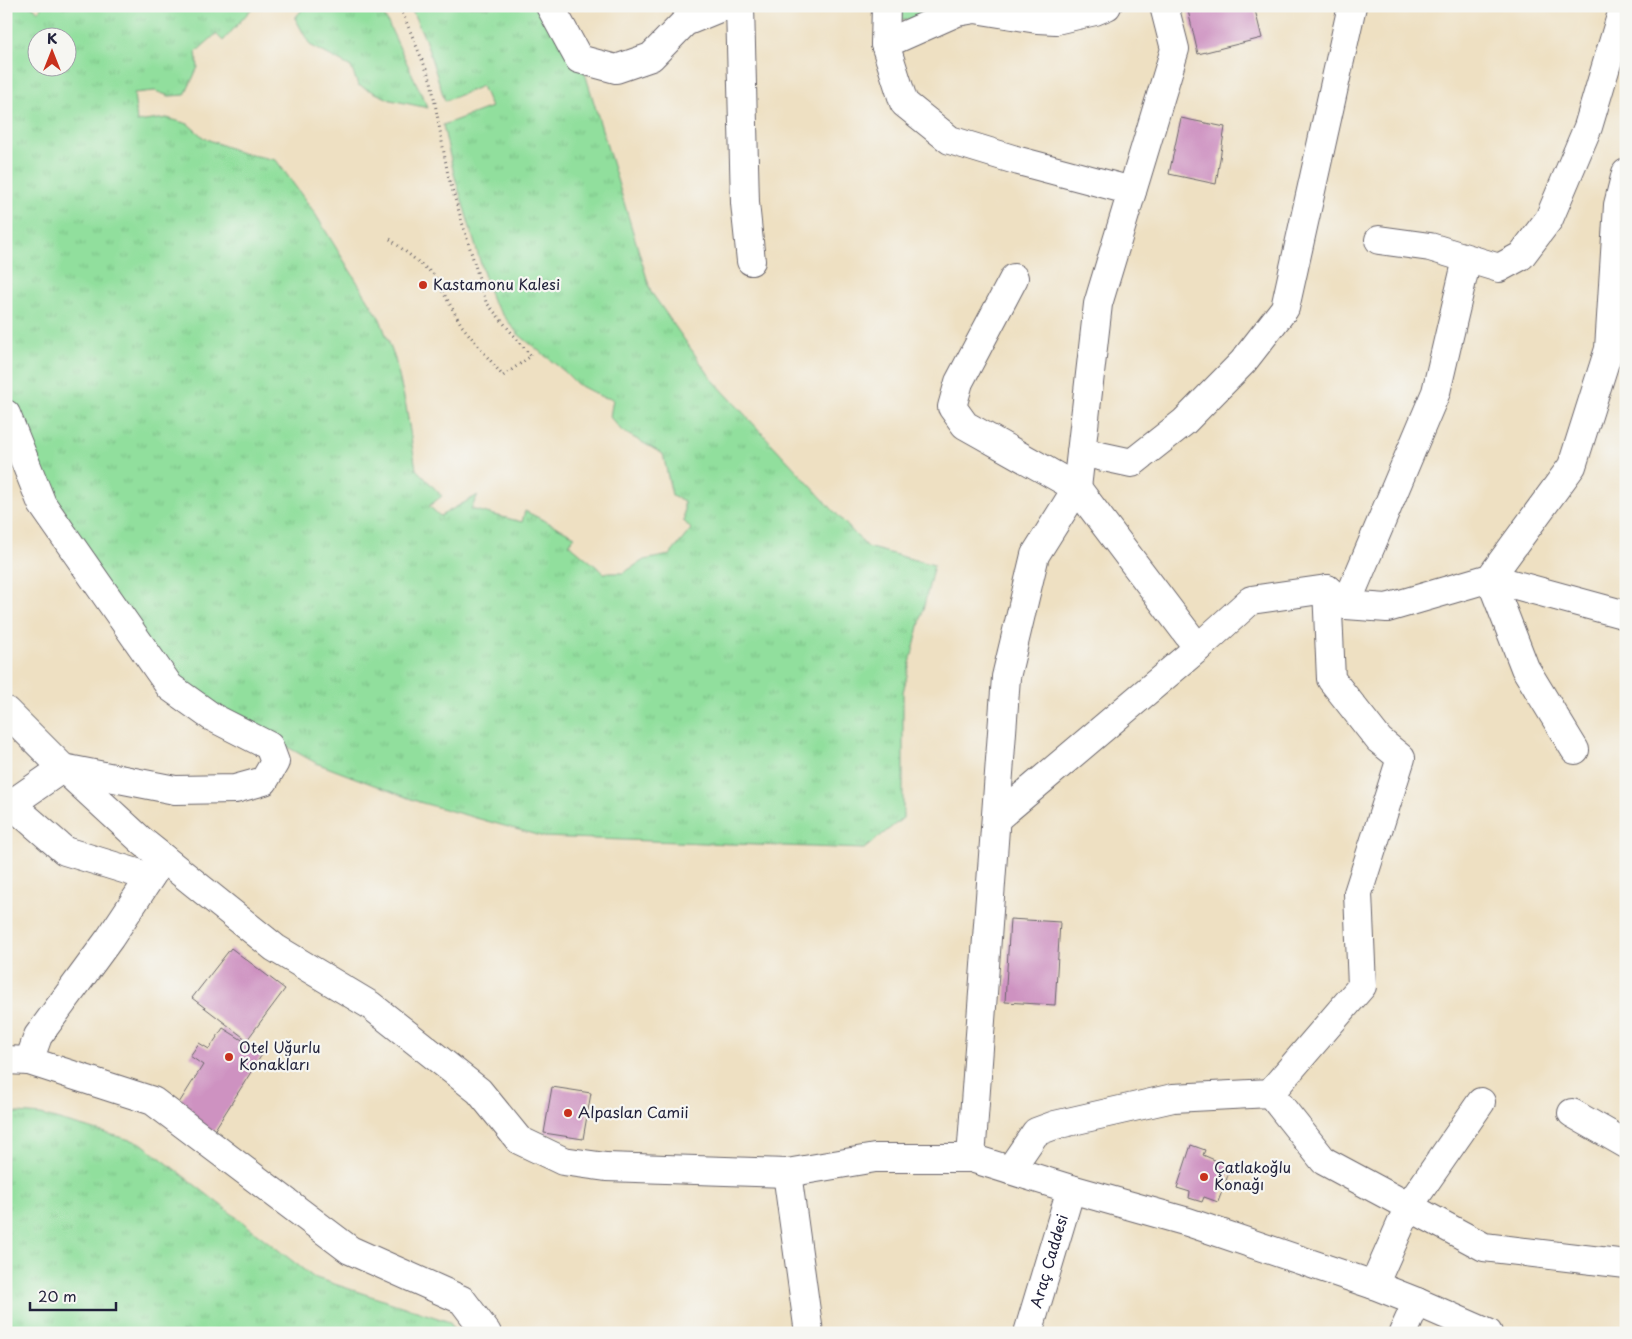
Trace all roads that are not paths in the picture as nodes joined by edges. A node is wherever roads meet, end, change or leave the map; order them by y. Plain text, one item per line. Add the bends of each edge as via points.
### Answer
1 (550, 6) edge
2 (724, 6) edge
3 (740, 6) edge
4 (886, 6) edge
5 (1107, 6) edge
6 (1164, 6) edge
7 (1352, 6) edge
8 (1624, 6) edge
9 (885, 44) junction
10 (1626, 173) edge
11 (1132, 191) junction
12 (1379, 240) dead end
13 (1467, 259) junction
14 (751, 261) dead end
15 (1014, 278) dead end
16 (6, 414) edge
17 (1081, 452) junction
18 (1077, 488) junction
19 (1490, 578) junction
20 (1337, 597) junction
21 (1626, 615) edge
22 (1198, 648) junction
23 (6, 711) edge
24 (1575, 750) dead end
25 (63, 768) junction
26 (9, 804) edge
27 (997, 818) junction
28 (156, 868) junction
29 (18, 1060) edge
30 (1270, 1093) junction
31 (1481, 1102) dead end
32 (1572, 1113) dead end
33 (1626, 1144) edge
34 (971, 1158) junction
35 (1010, 1170) junction
36 (787, 1173) junction
37 (1071, 1189) junction
38 (1408, 1206) junction
39 (1626, 1264) edge
40 (1374, 1285) junction
41 (1417, 1302) junction
42 (487, 1333) edge
43 (809, 1333) edge
44 (1028, 1333) edge
45 (1403, 1333) edge
46 (1488, 1333) edge

1 - 2 street via 579,60 616,69 651,57 685,22
3 - 14 street via 745,203
4 - 9 street
5 - 9 street via 1056,20 975,9 957,12
6 - 11 street via 1175,49
7 - 17 street via 1285,308 1243,362 1184,422 1132,463
8 - 13 street via 1588,127 1549,219 1521,256 1499,268
9 - 11 street via 904,103 950,140
10 - 19 street via 1618,205 1609,349 1572,466
11 - 17 street via 1098,304
12 - 13 street via 1430,247
13 - 20 street via 1436,392
15 - 18 street via 960,382 952,407 965,425
16 - 25 street via 42,504 170,687 212,717 269,746 274,762 264,781 234,789 175,790
17 - 18 street
18 - 22 street
18 - 27 street via 1034,555 1006,677
19 - 20 street via 1387,608
19 - 21 street
19 - 24 street via 1525,668
20 - 22 street via 1251,600
20 - 30 street via 1331,679 1379,740 1401,758 1358,893 1362,986
22 - 27 street
23 - 25 street
25 - 26 street
25 - 28 street via 143,842
26 - 28 street via 65,850
27 - 34 street
28 - 29 street via 110,938
28 - 36 street via 275,948 370,1005 479,1091 519,1140 564,1161 606,1167
29 - 42 street via 153,1101 350,1250 462,1300
30 - 35 street via 1173,1098 1055,1125 1036,1132
30 - 38 street via 1324,1161
31 - 38 street
32 - 33 street
34 - 35 street
34 - 36 street via 875,1158
35 - 37 street
36 - 43 street
37 - 40 street via 1188,1222
37 - 44 street, Araç Caddesi
38 - 39 street via 1484,1247
38 - 40 street
40 - 41 street
41 - 45 street
41 - 46 street

